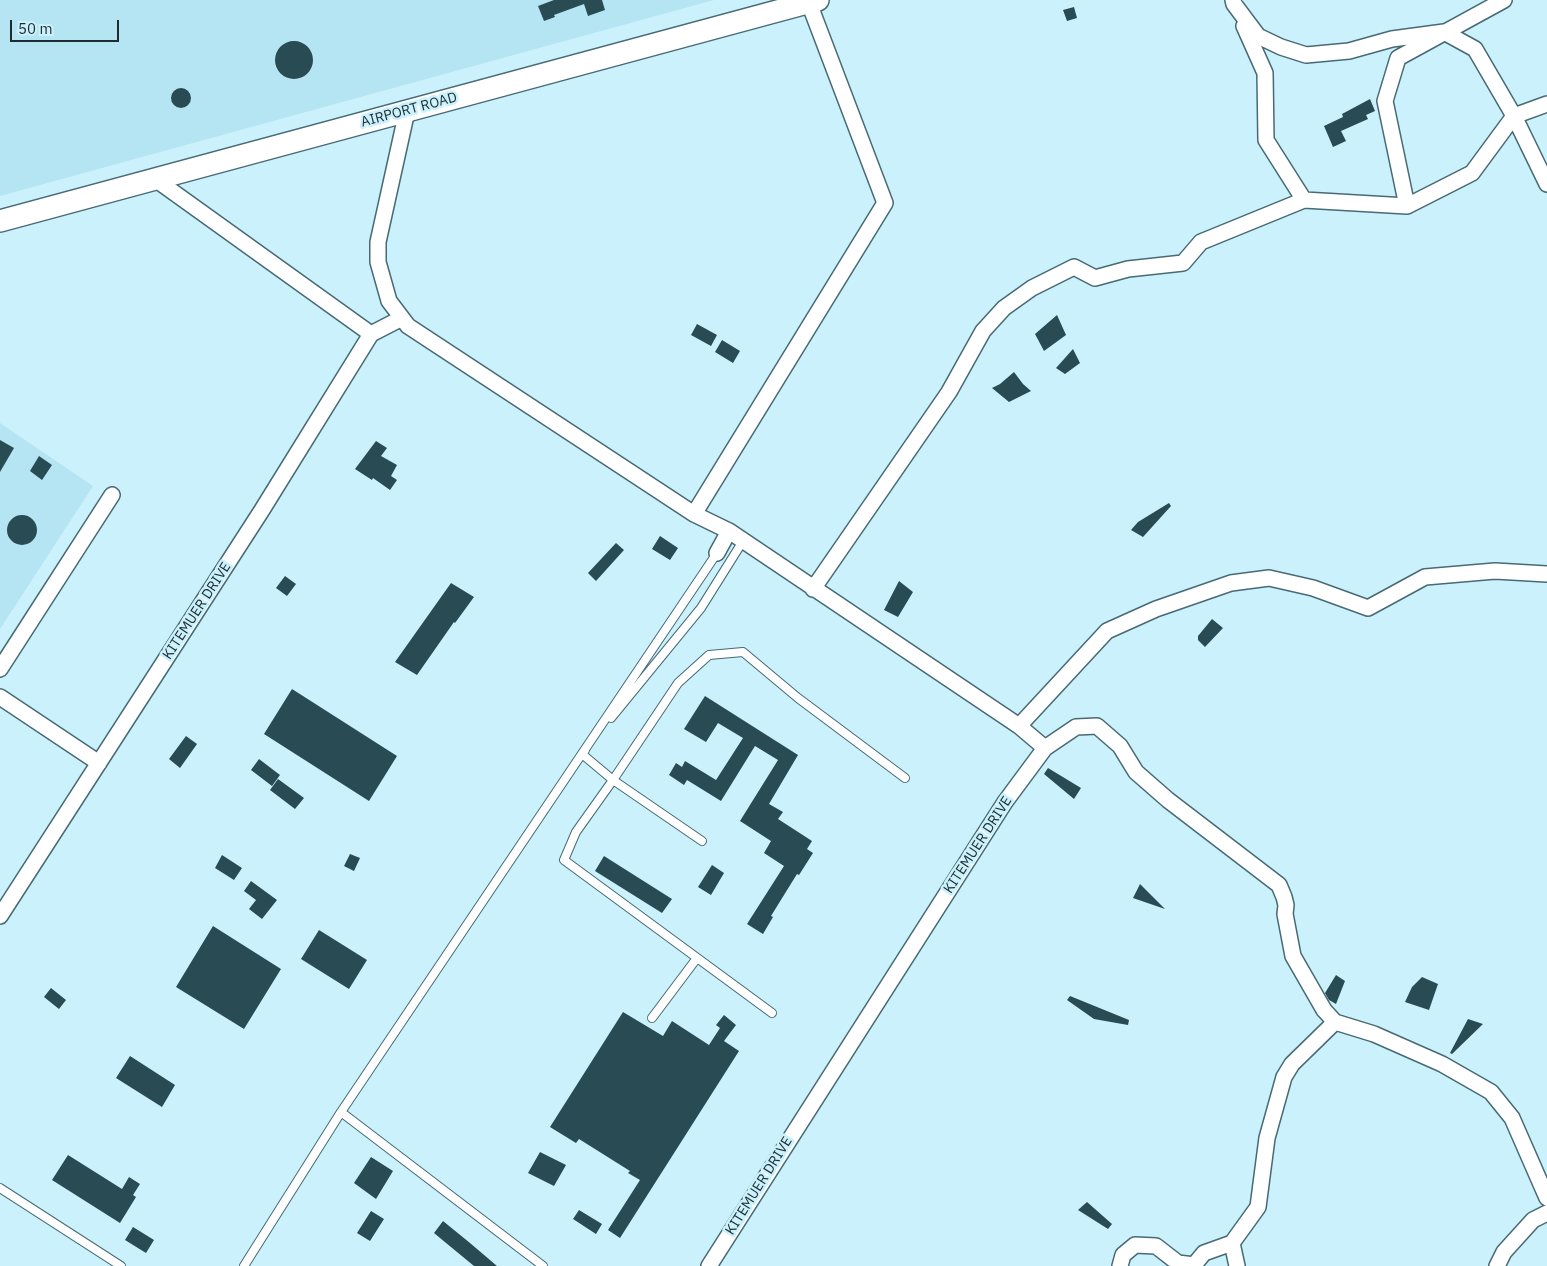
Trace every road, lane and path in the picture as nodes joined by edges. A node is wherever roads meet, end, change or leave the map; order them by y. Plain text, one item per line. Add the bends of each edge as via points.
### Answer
1 (1504, 0) edge
2 (813, 1) edge
3 (1234, 2) edge
4 (1444, 32) junction
5 (1547, 104) edge
6 (407, 111) junction
7 (1514, 116) junction
8 (156, 180) junction
9 (1547, 184) edge
10 (1304, 200) junction
11 (1407, 206) junction
12 (0, 221) edge
13 (402, 318) junction
14 (371, 334) junction
15 (112, 495) dead end
16 (694, 514) junction
17 (729, 531) junction
18 (743, 541) junction
19 (717, 553) joint
20 (1547, 574) edge
21 (813, 589) junction
22 (0, 669) edge
23 (0, 697) edge
24 (1019, 726) junction
25 (1045, 748) junction
26 (582, 754) junction
27 (99, 762) junction
28 (905, 778) dead end
29 (613, 780) junction
30 (702, 841) dead end
31 (0, 916) edge
32 (697, 958) junction
33 (772, 1013) dead end
34 (652, 1018) dead end
35 (1335, 1022) junction
36 (341, 1112) junction
37 (0, 1188) edge
38 (1547, 1198) edge
39 (1547, 1213) edge
40 (1232, 1243) junction
41 (121, 1266) edge
42 (244, 1266) edge
43 (543, 1266) edge
44 (709, 1266) edge
45 (1120, 1266) edge
46 (1237, 1266) edge
47 (1497, 1266) edge

1 - 4 street
2 - 6 street, AIRPORT ROAD
2 - 16 street via 885,203
3 - 4 street via 1258,36 1306,55 1349,51 1392,38
3 - 10 street via 1265,73 1266,140
4 - 7 street via 1474,49
4 - 11 street via 1398,58 1385,101
5 - 7 street
6 - 8 street, AIRPORT ROAD
6 - 13 street via 378,242 378,262 389,301
7 - 9 street
7 - 11 street via 1472,173
8 - 12 street, AIRPORT ROAD
8 - 14 street
10 - 11 street
10 - 21 street via 1201,242 1183,263 1128,269 1095,278 1074,267 1032,288 1004,308 983,331 949,392
13 - 14 street
13 - 16 street via 408,326
14 - 27 street, KITEMUER DRIVE
15 - 22 street
16 - 17 street
17 - 18 street
17 - 19 street
18 - 21 street
18 - 26 lane via 702,608
19 - 26 lane
20 - 24 street via 1494,571 1425,577 1368,608 1313,588 1269,578 1231,583 1107,631
21 - 24 street
23 - 27 street
24 - 25 street
25 - 35 street, KITEMUER DRIVE via 1076,727 1098,726 1120,746 1136,772 1149,784 1279,885 1284,897 1284,914 1293,956 1324,1010
25 - 44 street, KITEMUER DRIVE via 1005,802
26 - 29 lane
26 - 36 lane
27 - 31 street, KITEMUER DRIVE
28 - 29 lane via 798,698 743,652 709,655 678,684
29 - 30 lane
29 - 32 lane via 576,832 564,860
32 - 33 lane
32 - 34 lane
35 - 38 street via 1374,1034 1442,1064 1491,1092 1512,1118
35 - 40 street via 1292,1064 1284,1077 1267,1138 1258,1207
36 - 42 lane
36 - 43 lane
37 - 41 lane
39 - 47 street via 1533,1220 1504,1252
40 - 45 street via 1204,1253 1194,1265 1178,1263 1156,1246 1135,1245 1123,1256
40 - 46 street

